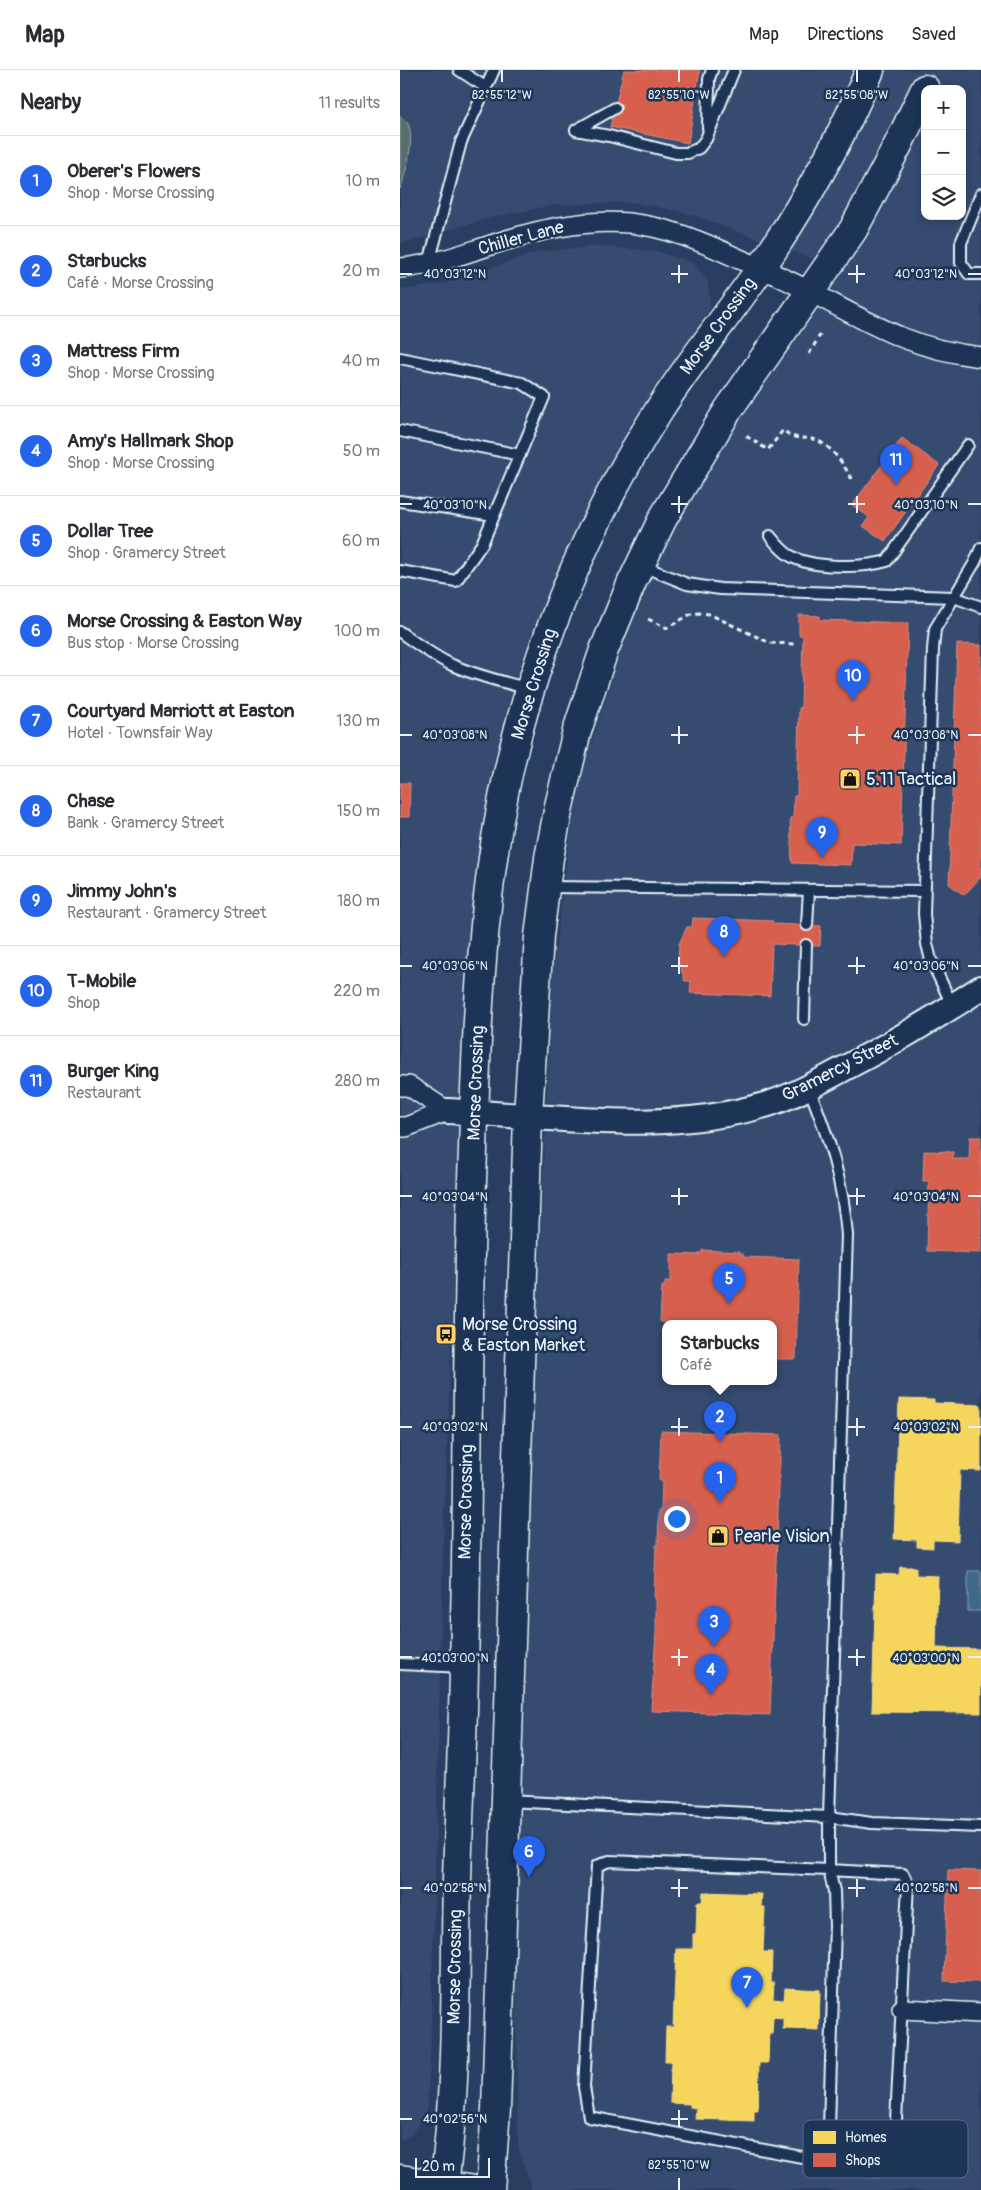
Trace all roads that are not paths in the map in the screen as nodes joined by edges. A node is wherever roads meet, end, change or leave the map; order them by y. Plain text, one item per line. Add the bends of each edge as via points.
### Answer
1 (459, 70) edge
2 (494, 70) edge
3 (712, 70) edge
4 (734, 70) edge
5 (870, 70) edge
6 (932, 70) edge
7 (926, 85) edge
8 (485, 87) junction
9 (921, 97) edge
10 (615, 108) dead end
11 (708, 134) junction
12 (981, 194) edge
13 (429, 263) junction
14 (400, 268) edge
15 (772, 273) junction
16 (981, 274) edge
17 (811, 292) junction
18 (400, 358) edge
19 (981, 358) edge
20 (400, 431) edge
21 (968, 445) dead end
22 (520, 455) junction
23 (400, 501) edge
24 (494, 515) junction
25 (770, 536) dead end
26 (981, 548) edge
27 (640, 565) junction
28 (400, 571) edge
29 (954, 597) junction
30 (981, 607) edge
31 (400, 632) edge
32 (530, 689) junction
33 (545, 887) junction
34 (809, 890) junction
35 (924, 891) junction
36 (807, 925) dead end
37 (806, 945) dead end
38 (981, 988) edge
39 (952, 1007) junction
40 (804, 1020) dead end
41 (400, 1086) edge
42 (809, 1088) junction
43 (447, 1111) junction
44 (474, 1112) junction
45 (528, 1116) junction
46 (400, 1127) edge
47 (400, 1664) edge
48 (464, 1667) junction
49 (505, 1801) junction
50 (829, 1817) junction
51 (981, 1827) edge
52 (829, 1870) junction
53 (902, 2010) junction
54 (981, 2013) edge
55 (829, 2120) edge
56 (896, 2120) edge
57 (803, 2156) edge
58 (400, 2179) edge
59 (444, 2188) edge
60 (475, 2190) edge
61 (490, 2190) edge

1 - 8 lane
2 - 8 lane
3 - 11 lane
4 - 11 lane
5 - 15 main road, Morse Crossing
6 - 7 main road
8 - 13 lane via 461,142
9 - 17 main road via 853,230
10 - 11 lane via 576,130 676,153 688,153 699,148
12 - 16 lane via 961,243 961,263 969,274
13 - 14 street, Chiller Lane
13 - 15 street, Chiller Lane via 540,230 581,224 628,223 708,244
15 - 17 street, Chiller Lane
15 - 32 main road, Morse Crossing via 683,374 611,493 554,617
17 - 19 street, Chiller Lane via 905,340 931,349
17 - 27 main road via 704,448
18 - 22 lane via 522,383 544,397
20 - 22 lane
21 - 25 lane via 887,561 872,565 811,564 788,555
22 - 24 lane
23 - 24 lane
24 - 28 lane via 482,544 456,581
26 - 29 lane
27 - 29 lane via 687,584 720,590
27 - 33 main road via 604,650 577,731 559,806
29 - 30 lane
29 - 35 lane via 935,629
31 - 32 lane via 452,665 488,679
32 - 44 main road, Morse Crossing via 505,782 487,890
33 - 34 lane
33 - 45 main road via 536,966
34 - 35 lane
34 - 36 lane
35 - 39 lane via 930,960
37 - 40 lane
38 - 39 street, Gramercy Street
39 - 42 street, Gramercy Street
41 - 43 street via 409,1086
42 - 45 street, Gramercy Street via 768,1104 679,1120 594,1122
42 - 50 lane via 838,1168 847,1235
43 - 44 street, Gramercy Street
43 - 46 street
44 - 45 street, Gramercy Street
44 - 48 main road, Morse Crossing
45 - 49 main road
47 - 48 lane
48 - 59 main road, Morse Crossing via 452,2110
49 - 50 lane
49 - 61 main road via 496,2109
50 - 51 lane via 872,1823
50 - 52 lane
52 - 53 lane via 903,1874 908,1884
52 - 55 lane via 836,1926
52 - 57 lane via 609,1861 597,1866 584,2087 589,2117
53 - 54 street
53 - 56 lane
58 - 59 main road
59 - 60 main road

